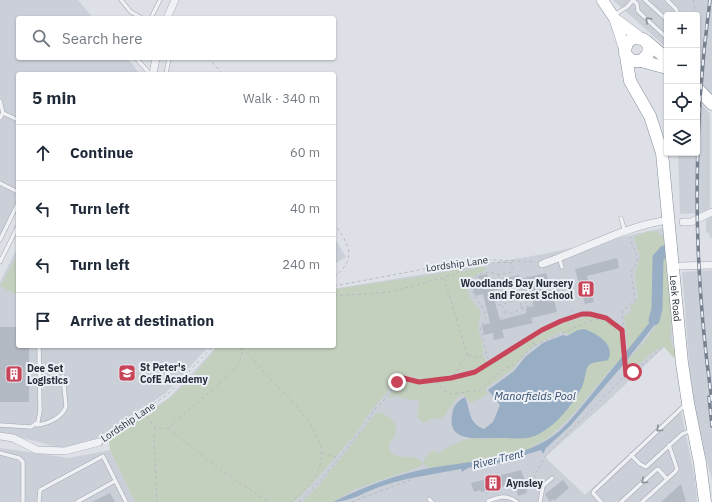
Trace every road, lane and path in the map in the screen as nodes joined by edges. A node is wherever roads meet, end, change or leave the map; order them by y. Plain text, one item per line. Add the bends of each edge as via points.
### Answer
1 (121, 0) edge
2 (160, 0) edge
3 (175, 0) edge
4 (602, 0) edge
5 (633, 0) edge
6 (645, 0) edge
7 (667, 0) edge
8 (693, 0) edge
9 (677, 12) edge
10 (695, 12) edge
11 (138, 16) edge
12 (152, 16) edge
13 (168, 16) edge
14 (614, 17) junction
15 (664, 17) edge
16 (664, 35) edge
17 (642, 39) junction
18 (625, 52) junction
19 (664, 57) edge
20 (138, 60) edge
21 (141, 60) edge
22 (156, 60) edge
23 (169, 60) edge
24 (210, 60) edge
25 (640, 61) junction
26 (140, 63) junction
27 (664, 67) edge
28 (150, 72) edge
29 (152, 72) edge
30 (166, 72) edge
31 (221, 72) edge
32 (700, 91) edge
33 (640, 97) junction
34 (0, 101) edge
35 (712, 104) edge
36 (2, 113) junction
37 (0, 118) edge
38 (16, 119) edge
39 (0, 183) edge
40 (16, 191) edge
41 (16, 207) edge
42 (712, 212) edge
43 (621, 218) dead end
44 (669, 220) junction
45 (683, 222) dead end
46 (336, 227) edge
47 (16, 230) edge
48 (627, 231) junction
49 (0, 240) edge
50 (560, 257) junction
51 (0, 262) edge
52 (542, 264) joint
53 (712, 265) edge
54 (682, 266) dead end
55 (562, 267) dead end
56 (336, 275) edge
57 (444, 278) junction
58 (519, 285) dead end
59 (336, 286) edge
60 (560, 290) dead end
61 (494, 292) dead end
62 (518, 293) junction
63 (336, 296) edge
64 (502, 296) junction
65 (531, 297) junction
66 (520, 300) junction
67 (501, 304) junction
68 (498, 305) dead end
69 (521, 308) junction
70 (572, 308) dead end
71 (506, 312) junction
72 (527, 313) dead end
73 (574, 316) junction
74 (606, 318) junction
75 (500, 319) dead end
76 (624, 333) junction
77 (532, 336) junction
78 (534, 346) junction
79 (39, 348) edge
80 (212, 348) edge
81 (662, 348) dead end
82 (241, 349) joint
83 (486, 353) junction
84 (467, 354) junction
85 (490, 363) junction
86 (626, 375) junction
87 (64, 376) dead end
88 (451, 378) junction
89 (436, 380) junction
90 (688, 403) junction
91 (144, 410) junction
92 (0, 425) edge
93 (36, 425) junction
94 (155, 428) junction
95 (168, 428) junction
96 (693, 429) junction
97 (0, 436) edge
98 (99, 442) joint
99 (669, 445) junction
100 (0, 453) edge
101 (322, 453) junction
102 (631, 455) junction
103 (338, 458) junction
104 (415, 478) dead end
105 (552, 478) dead end
106 (667, 479) junction
107 (115, 481) junction
108 (543, 486) junction
109 (488, 501) dead end
110 (23, 502) edge
111 (39, 502) edge
112 (77, 502) edge
113 (126, 502) edge
114 (157, 502) edge
115 (269, 502) edge
116 (291, 502) edge
117 (299, 502) edge
118 (352, 502) edge
119 (517, 502) edge
120 (540, 502) edge
121 (601, 502) edge
122 (621, 502) edge
123 (642, 502) edge
124 (704, 502) edge

1 - 11 lane via 131,12
2 - 12 lane
3 - 13 street
4 - 14 main road
5 - 14 lane
16 -> 5 lane via 638,12 637,4
6 - 15 lane
7 - 9 lane
8 - 10 path
14 - 17 main road
14 - 18 main road
17 - 18 highway via 629,40
17 - 19 highway
17 - 25 highway via 649,45 649,52 646,58
18 - 25 highway via 630,60
18 - 33 highway, Leek Road via 630,81
20 - 26 lane
21 - 26 lane
22 - 29 street
23 - 30 lane
24 - 31 path
25 - 27 highway
25 - 33 highway, Leek Road via 634,73
26 - 28 lane
32 - 35 highway
33 - 44 highway, Leek Road via 650,116 662,153
34 - 36 lane
36 - 37 lane
36 - 38 lane
39 - 40 lane
41 - 49 lane
42 - 45 street via 691,222
43 - 48 lane
44 - 48 street
44 - 90 highway, Leek Road via 679,336
46 - 56 path via 346,241 349,253 346,266
47 - 51 lane
48 - 50 street
48 - 76 path via 638,264 631,271 635,301 622,311
50 - 52 street
50 - 55 lane
52 - 59 path, Lordship Lane via 520,260 477,259
53 - 54 street
57 - 63 path via 391,292
57 - 83 path via 461,269 512,263 512,272 477,275 470,286 474,297 484,308 486,318 480,327
57 - 84 path
58 - 62 path
60 - 65 path
61 - 64 path
62 - 64 path via 508,292
62 - 65 path
62 - 65 path via 529,290
62 - 66 path
64 - 67 path
65 - 66 path
65 - 69 path
65 - 69 path via 533,305
66 - 67 path
66 - 69 path
67 - 68 path
67 - 71 path
69 - 71 path via 514,313
69 - 72 path
70 - 73 path
71 - 75 path
73 - 74 path via 590,314
73 - 77 path
74 - 76 path
74 - 78 path via 590,321
76 - 86 path
77 - 78 path
77 - 85 path
78 - 89 path via 480,390 451,394 443,390
79 - 93 lane via 40,419
80 - 91 path, Lordship Lane via 168,395
81 - 86 path
82 - 95 path via 239,363
82 - 101 path via 311,423 318,436
83 - 84 path via 479,358
83 - 85 path
84 - 88 path
85 - 88 path via 475,372
86 - 108 path via 545,457 534,476
87 - 93 lane via 65,411 49,422
88 - 89 path
89 - 103 path via 419,382 403,378 397,382
90 - 96 highway, Leek Road
90 -> 102 lane
91 - 94 path
91 - 98 path, Lordship Lane
92 - 93 lane
94 - 95 path
94 - 114 path
95 - 115 path via 219,469
96 - 99 lane
96 - 124 highway, Leek Road
97 - 98 street, Lordship Lane via 12,438 37,450 65,451
99 - 102 lane via 646,467
99 - 106 lane via 677,469
100 - 110 lane via 19,458 23,462
101 - 103 path
101 - 116 path via 320,467 314,478
102 - 121 lane via 594,491
103 - 117 path
104 - 118 path
105 - 108 lane
106 -> 122 lane via 658,469
106 - 123 lane
107 - 111 lane via 103,456 40,490
107 - 112 lane
107 - 113 lane
108 - 120 lane
109 - 119 lane via 503,496

